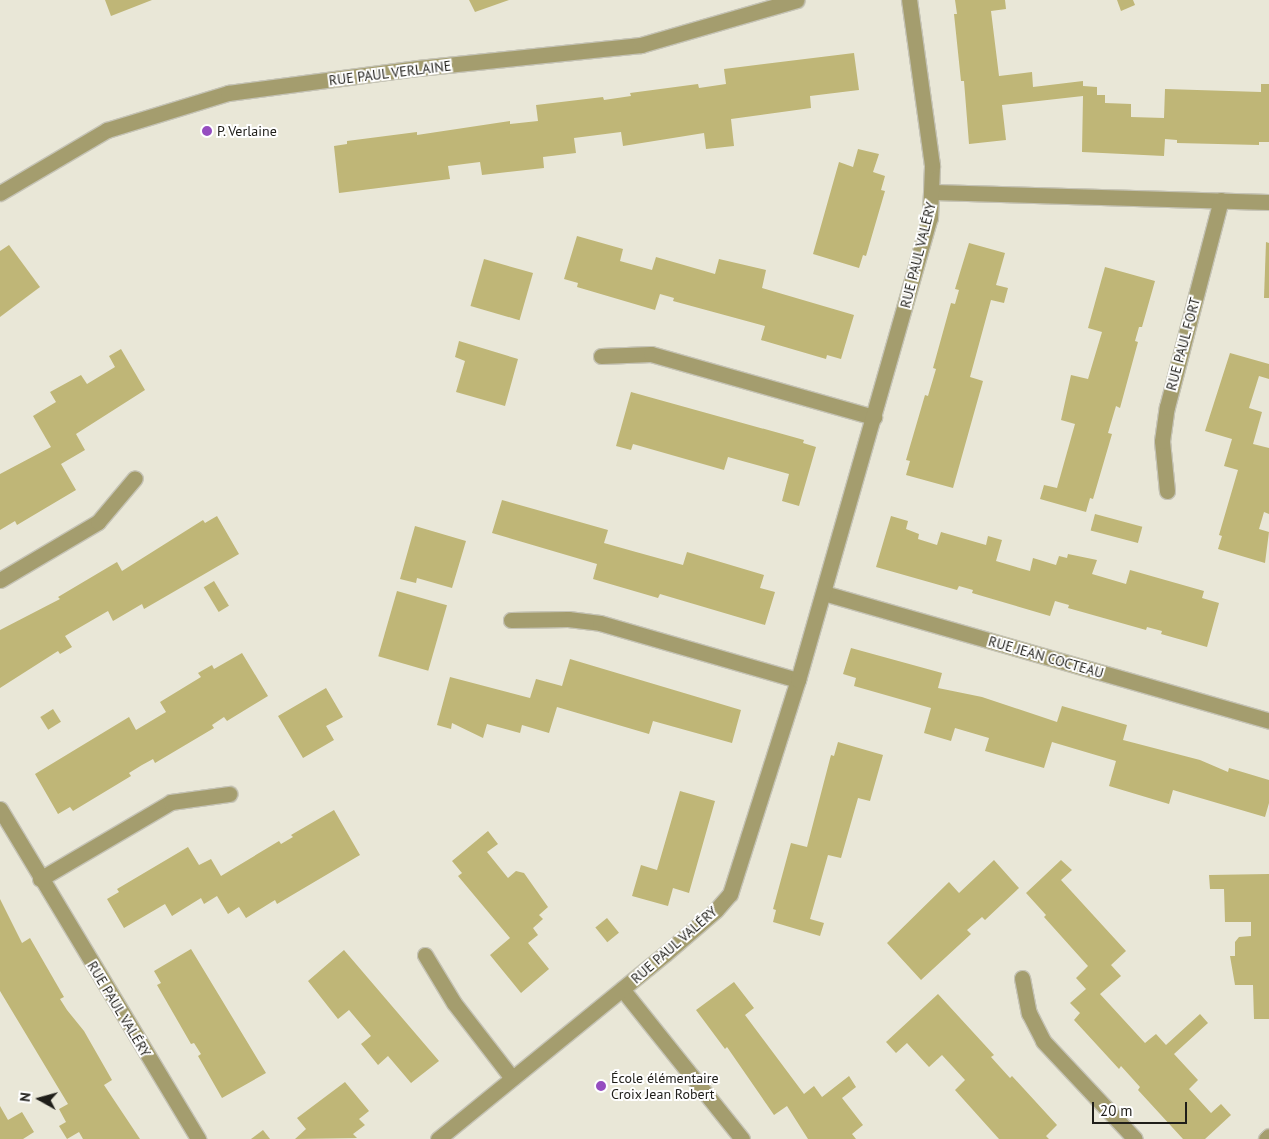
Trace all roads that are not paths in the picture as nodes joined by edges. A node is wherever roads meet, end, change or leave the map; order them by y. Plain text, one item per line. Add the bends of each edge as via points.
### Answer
1 (797, 0) edge
2 (909, 0) edge
3 (933, 192) junction
4 (0, 193) edge
5 (1221, 200) junction
6 (1269, 202) edge
7 (601, 356) dead end
8 (874, 417) junction
9 (135, 478) dead end
10 (1167, 491) dead end
11 (0, 580) edge
12 (824, 593) junction
13 (511, 620) dead end
14 (798, 680) junction
15 (1269, 721) edge
16 (229, 794) dead end
17 (0, 809) edge
18 (40, 879) junction
19 (425, 955) dead end
20 (1022, 978) dead end
21 (622, 989) junction
22 (512, 1078) junction
23 (1269, 1136) edge
24 (198, 1139) edge
25 (438, 1139) edge
26 (742, 1139) edge
27 (1135, 1139) edge
28 (1266, 1139) edge

1 - 4 street, RUE PAUL VERLAINE via 641,45 418,68 228,93 107,130
2 - 3 street, RUE PAUL VALÉRY
3 - 5 street
3 - 8 street, RUE PAUL VALÉRY via 930,218
5 - 6 street
5 - 10 street, RUE PAUL FORT via 1167,407 1162,440
7 - 8 street via 650,354
8 - 12 street, RUE PAUL VALÉRY
9 - 11 street via 98,522
12 - 14 street, RUE PAUL VALÉRY
12 - 15 street, RUE JEAN COCTEAU
13 - 14 street via 568,619 600,623
14 - 21 street, RUE PAUL VALÉRY via 730,894 716,910
16 - 18 street via 171,802
17 - 18 street, RUE PAUL VALÉRY
18 - 24 street, RUE PAUL VALÉRY
19 - 22 street via 454,1002
20 - 27 street via 1029,1013 1043,1041
21 - 22 street, RUE PAUL VALÉRY
21 - 26 street
22 - 25 street, RUE PAUL VALÉRY
23 - 28 street

